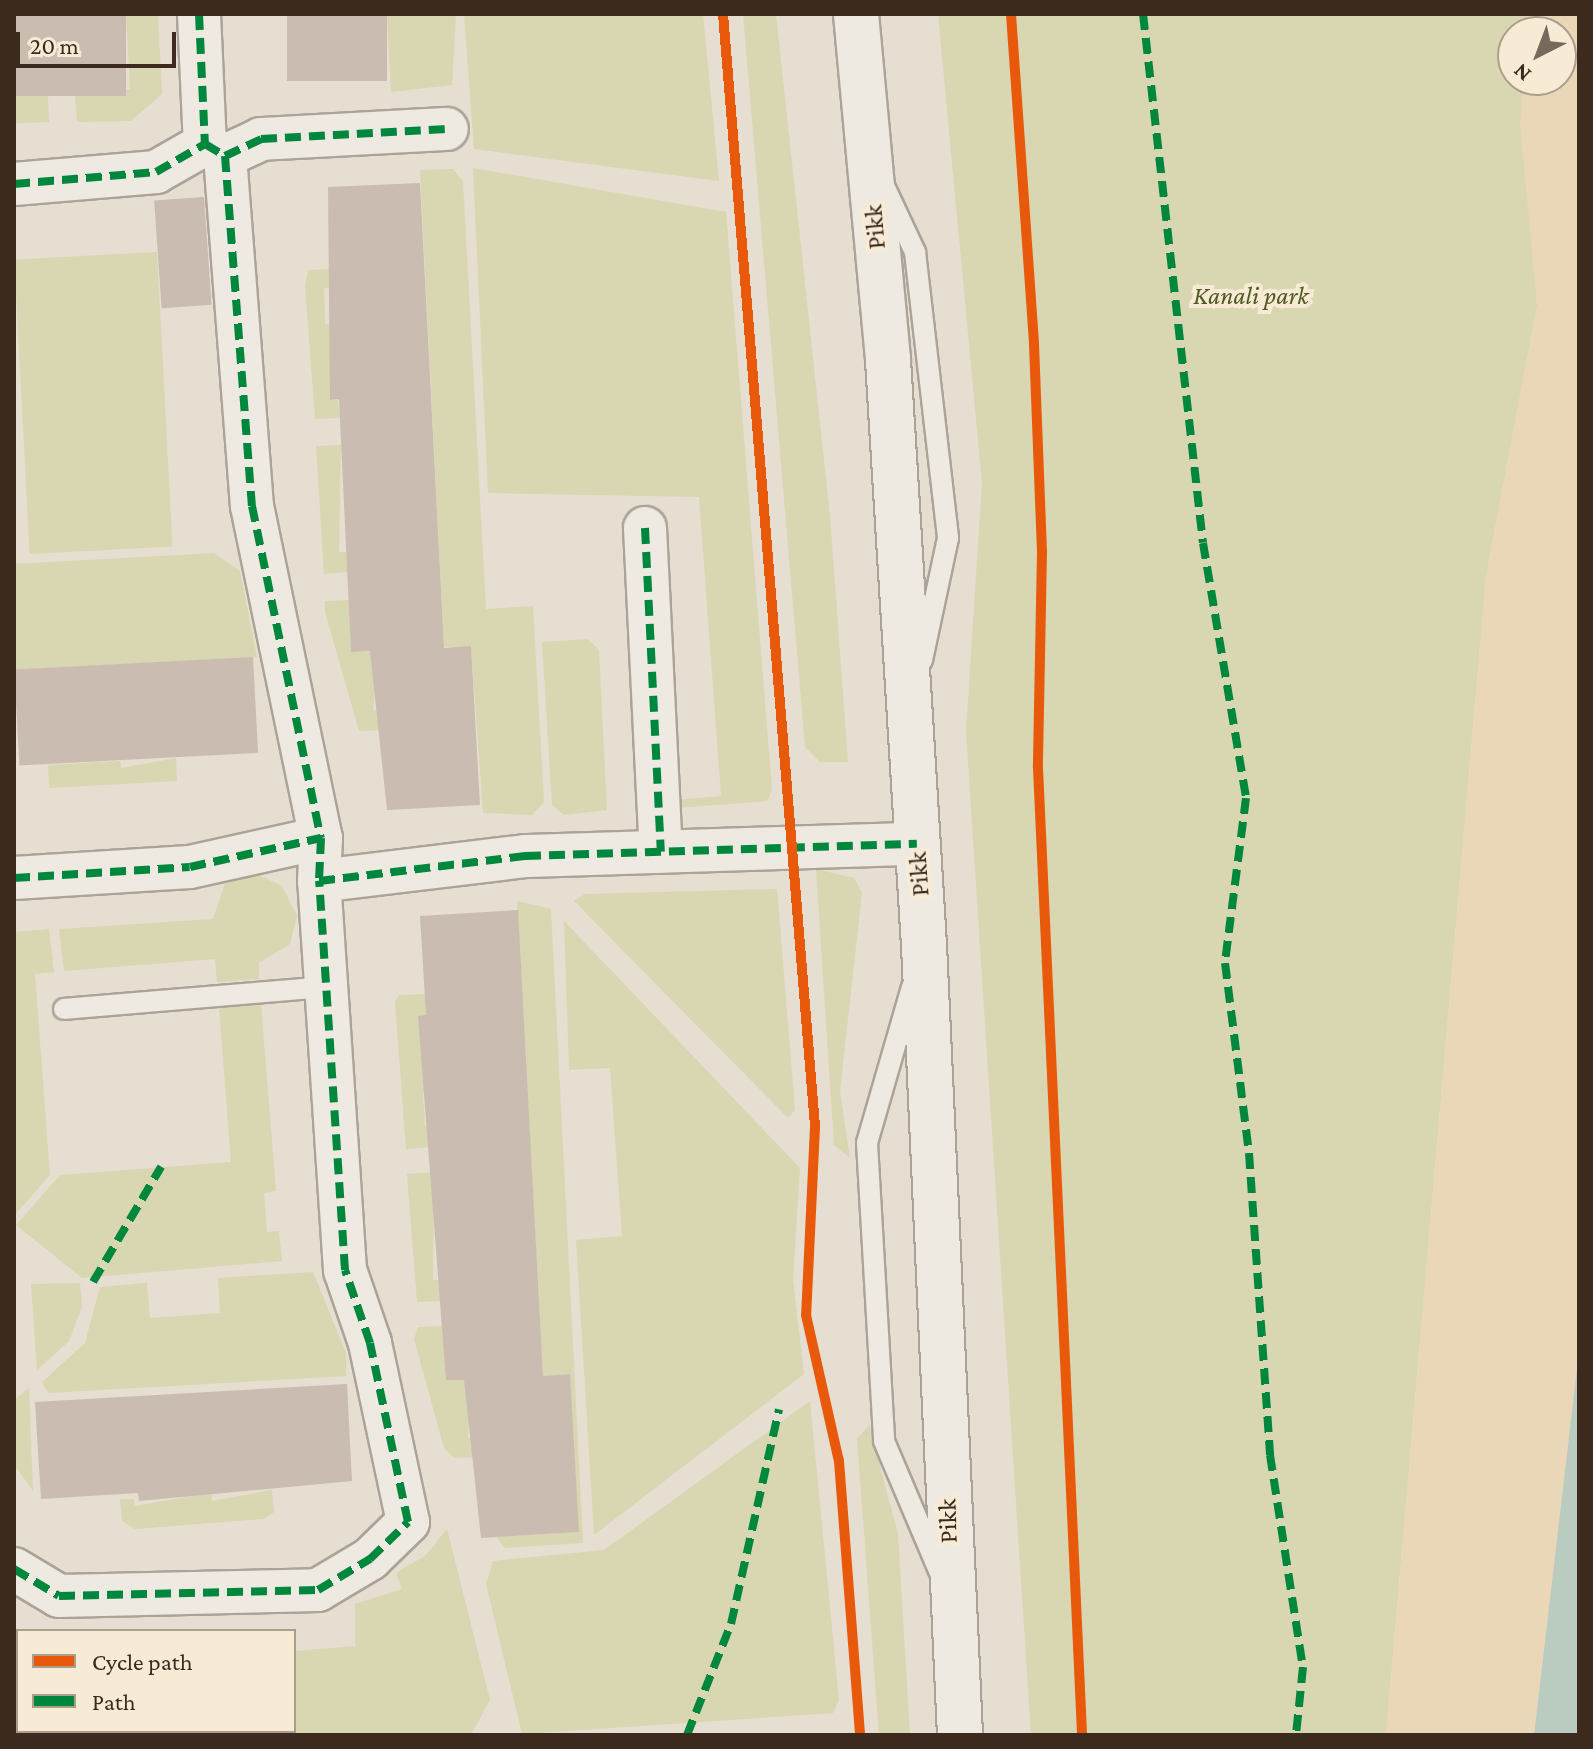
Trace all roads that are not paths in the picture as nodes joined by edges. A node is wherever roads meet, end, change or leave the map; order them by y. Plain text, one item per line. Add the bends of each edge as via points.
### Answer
1 (199, 14) edge
2 (856, 14) edge
3 (447, 129) dead end
4 (215, 150) junction
5 (14, 184) edge
6 (645, 528) dead end
7 (321, 838) junction
8 (917, 844) junction
9 (661, 852) junction
10 (14, 878) edge
11 (319, 881) junction
12 (924, 945) junction
13 (326, 987) junction
14 (64, 1009) dead end
15 (14, 1569) edge
16 (952, 1602) junction
17 (960, 1735) edge

1 - 4 street
2 - 8 street, Pikk via 888,360 906,735
3 - 4 street via 261,139
4 - 5 street via 156,172
4 - 7 street via 252,506
6 - 9 street
7 - 10 street via 190,867
7 - 11 street
8 - 9 street
8 - 12 street, Pikk
9 - 11 street via 525,856
11 - 13 street
12 - 16 street, Pikk
12 - 16 lane via 867,1143 884,1441
13 - 14 lane
13 - 15 street via 345,1270 370,1343 408,1522 370,1559 318,1590 59,1596
16 - 17 street, Pikk

